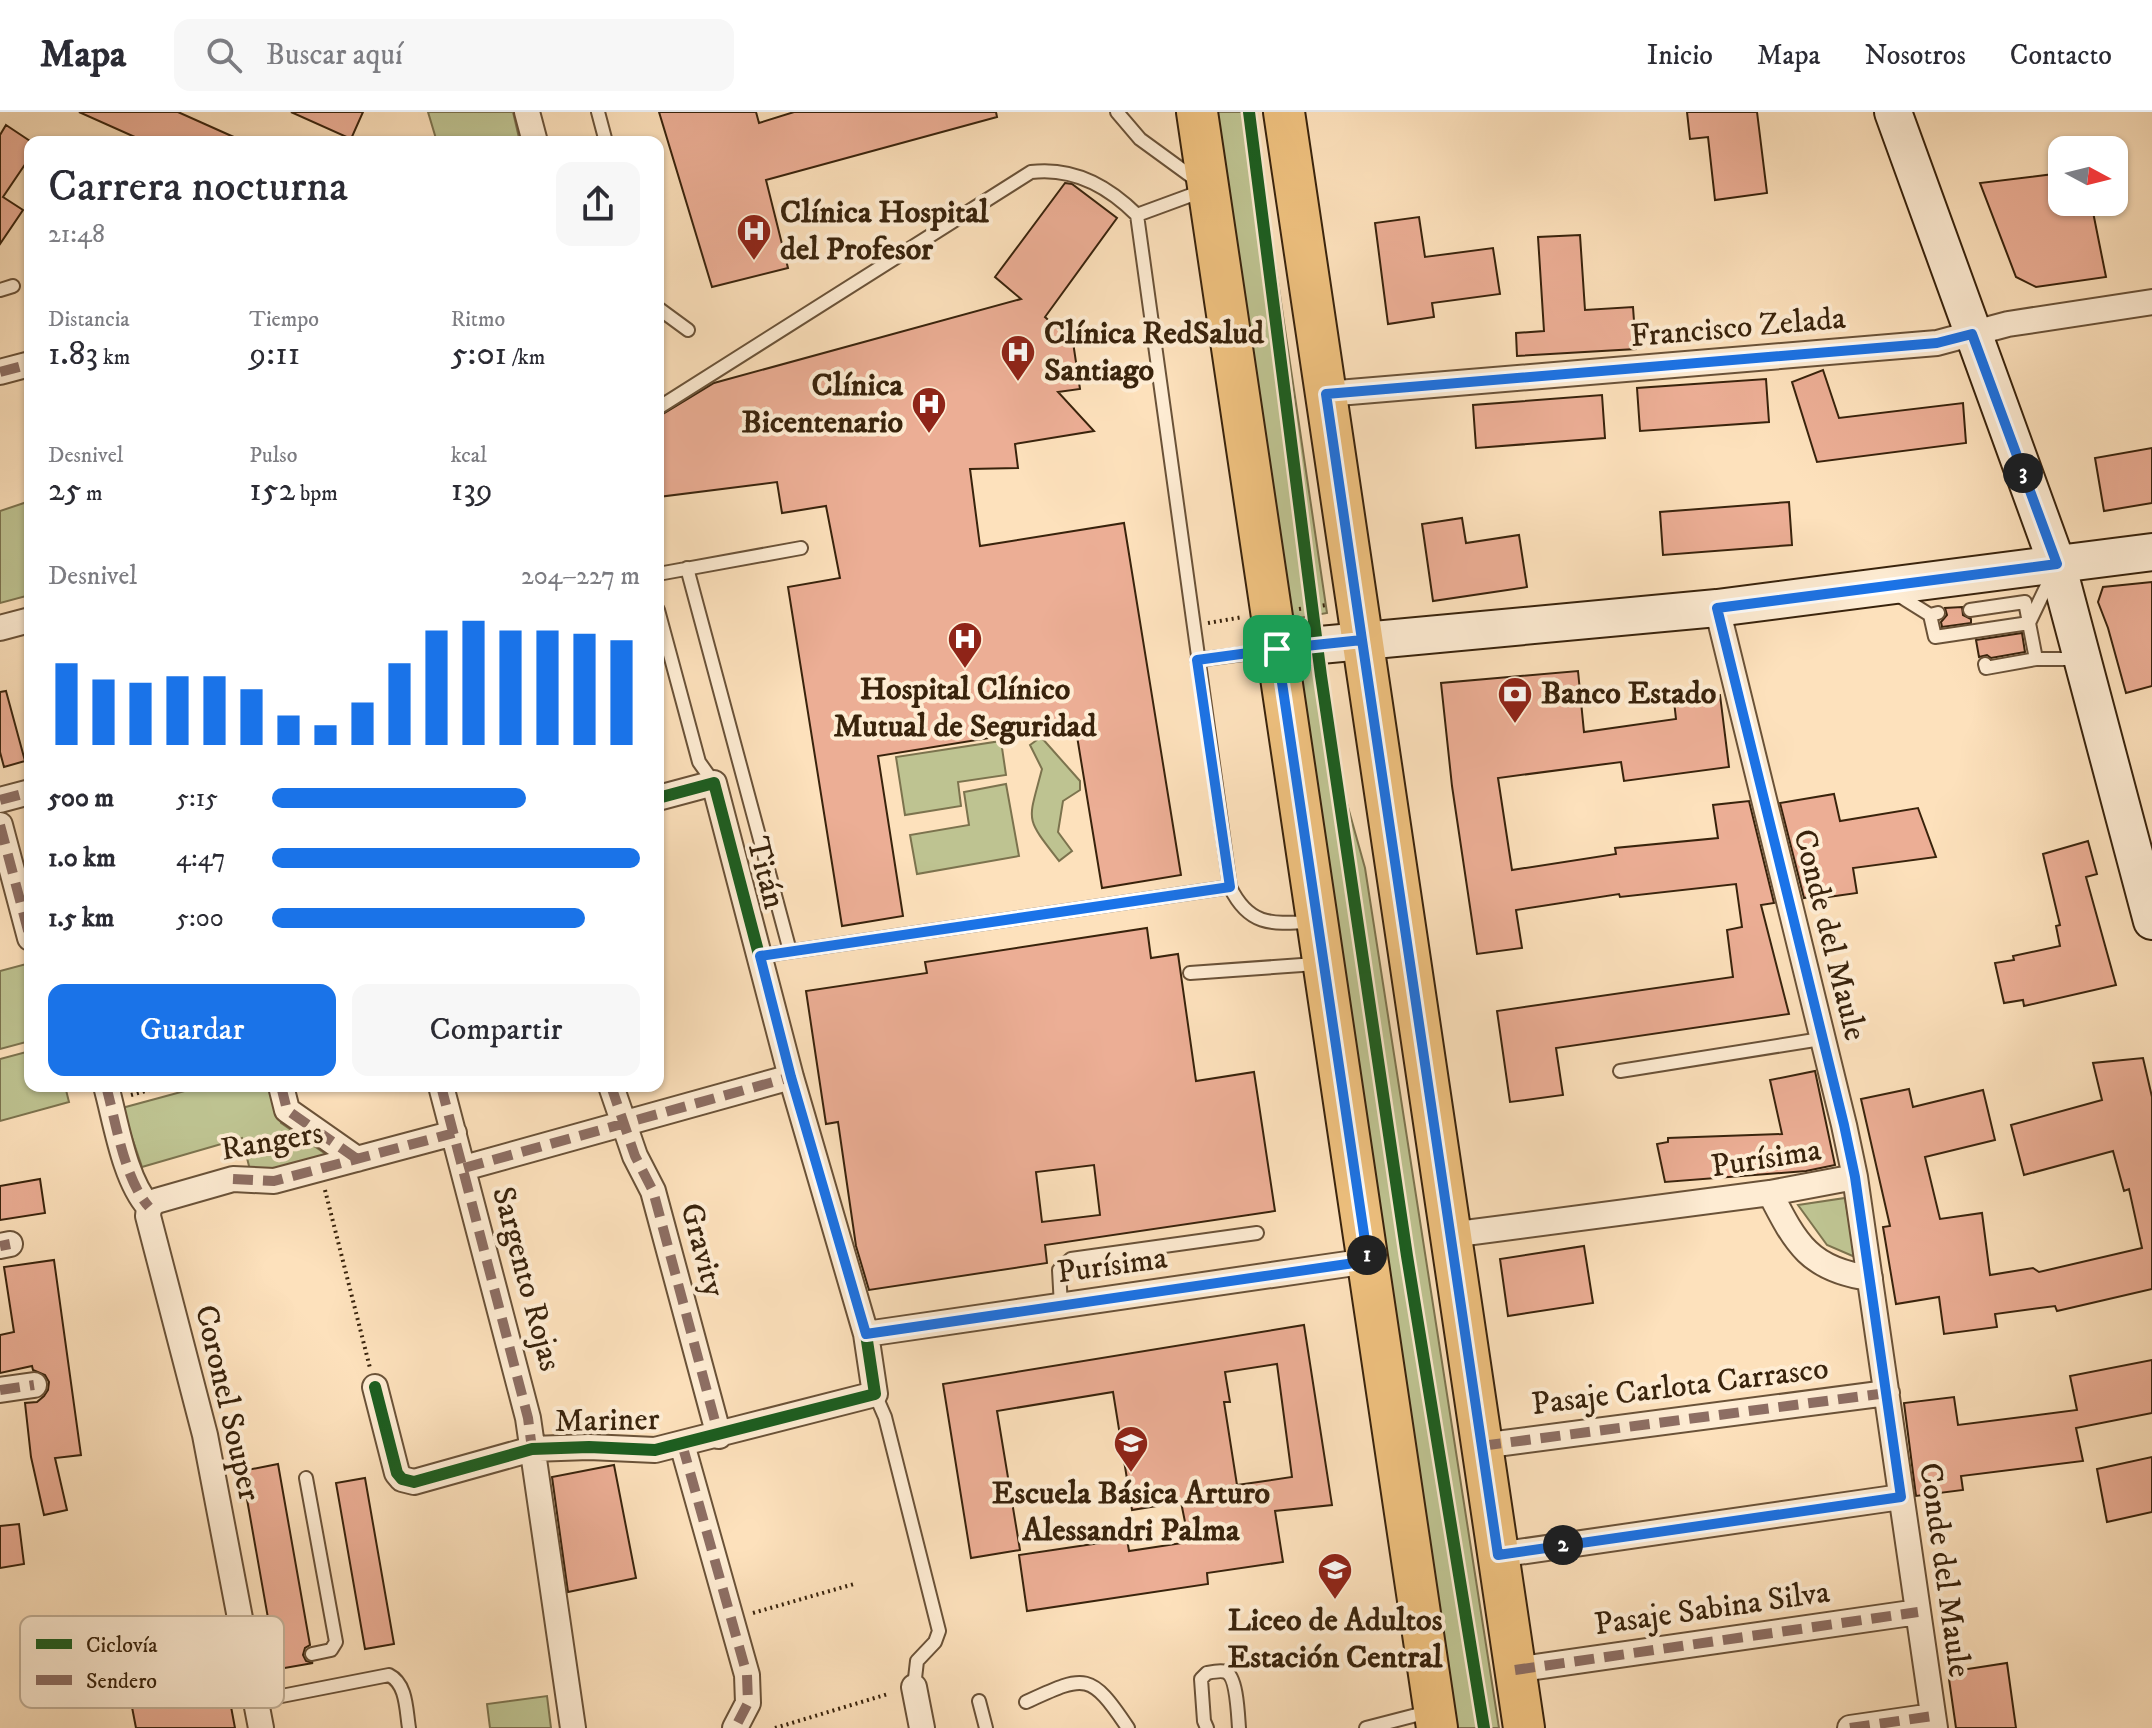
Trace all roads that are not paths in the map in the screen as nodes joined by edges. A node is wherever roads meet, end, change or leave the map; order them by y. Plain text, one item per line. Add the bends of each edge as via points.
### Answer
1 (527, 112) edge
2 (598, 112) edge
3 (1117, 112) edge
4 (1197, 112) edge
5 (1284, 112) edge
6 (1893, 112) edge
7 (533, 136) edge
8 (604, 136) edge
9 (1208, 189) junction
10 (1137, 215) junction
11 (13, 286) dead end
12 (0, 290) edge
13 (2152, 302) edge
14 (664, 312) edge
15 (688, 330) dead end
16 (1972, 334) junction
17 (24, 367) edge
18 (0, 372) edge
19 (1326, 394) junction
20 (664, 404) edge
21 (801, 548) dead end
22 (2152, 552) edge
23 (2057, 564) junction
24 (687, 568) junction
25 (664, 573) edge
26 (1885, 587) junction
27 (1982, 597) junction
28 (1717, 608) junction
29 (24, 622) edge
30 (2029, 623) junction
31 (0, 628) edge
32 (664, 632) edge
33 (1978, 634) junction
34 (1362, 640) junction
35 (1277, 649) junction
36 (2036, 659) junction
37 (2080, 659) junction
38 (1197, 660) junction
39 (1985, 664) dead end
40 (714, 783) junction
41 (24, 794) edge
42 (664, 796) edge
43 (0, 800) edge
44 (0, 825) edge
45 (1230, 887) junction
46 (24, 915) edge
47 (2152, 921) edge
48 (1317, 922) junction
49 (790, 951) junction
50 (760, 956) junction
51 (1324, 963) junction
52 (1190, 973) dead end
53 (1821, 1039) junction
54 (1620, 1071) dead end
55 (791, 1077) junction
56 (282, 1092) edge
57 (443, 1092) edge
58 (613, 1092) edge
59 (108, 1093) edge
60 (622, 1125) junction
61 (454, 1133) junction
62 (357, 1159) junction
63 (464, 1168) junction
64 (1855, 1177) junction
65 (1770, 1193) junction
66 (149, 1207) junction
67 (1257, 1233) dead end
68 (1450, 1235) junction
69 (1368, 1261) junction
70 (1870, 1278) junction
71 (1061, 1306) junction
72 (866, 1334) junction
73 (34, 1385) dead end
74 (375, 1387) road end
75 (0, 1390) edge
76 (1887, 1393) junction
77 (875, 1394) junction
78 (719, 1436) junction
79 (682, 1444) junction
80 (1481, 1446) junction
81 (532, 1449) junction
82 (306, 1478) dead end
83 (1901, 1497) junction
84 (1498, 1555) junction
85 (1918, 1612) junction
86 (240, 1616) edge
87 (312, 1654) dead end
88 (1515, 1670) junction
89 (914, 1687) joint
90 (284, 1696) edge
91 (979, 1701) dead end
92 (1026, 1702) dead end
93 (257, 1708) edge
94 (1436, 1719) edge
95 (1934, 1722) edge
96 (261, 1728) edge
97 (409, 1728) edge
98 (573, 1728) edge
99 (735, 1728) edge
100 (922, 1728) edge
101 (986, 1728) edge
102 (1128, 1728) edge
103 (1207, 1728) edge
104 (1239, 1728) edge
105 (1366, 1728) edge
106 (1524, 1728) edge
107 (1850, 1728) edge

1 - 7 street
2 - 8 lane
3 - 9 lane via 1140,139
4 - 9 main road
5 - 19 main road
6 - 16 main road
9 - 10 lane
9 - 35 main road
10 - 20 lane via 1120,198 1081,177 1052,169 1031,172
10 - 38 lane
11 - 12 lane
13 - 16 street, Francisco Zelada
14 - 15 lane
16 - 19 street, Francisco Zelada via 1937,343
16 - 23 main road
17 - 18 street
19 - 34 main road
21 - 24 lane
22 - 23 main road
23 - 27 main road
23 - 30 lane
23 - 37 main road
24 - 25 lane
24 - 49 lane
26 - 27 main road
26 - 28 main road
26 - 33 lane via 1934,614 1935,637
27 - 30 lane via 2025,602
27 - 33 lane
28 - 34 main road
28 - 53 street, Conde del Maule
29 - 31 street
30 - 33 lane
30 - 36 lane
32 - 40 lane via 699,762
34 - 35 main road
34 - 68 main road
35 - 38 lane
35 - 48 main road
36 - 37 lane
36 - 39 lane via 1986,668
37 - 47 main road
38 - 45 lane
40 - 42 street
40 - 50 street, Titán
41 - 43 street
44 - 46 street
45 - 48 lane via 1240,908 1257,918 1278,924
45 - 49 lane
48 - 51 main road
49 - 50 lane
50 - 55 street, Titán
51 - 52 lane
51 - 69 main road
53 - 54 lane
53 - 64 street, Conde del Maule
55 - 60 street
55 - 72 street, Titán
56 - 62 street via 287,1110
57 - 61 street, Sargento Rojas
58 - 60 street, Gravity
59 - 66 street, Coronel Souper via 131,1174
60 - 63 street
60 - 78 street, Gravity via 653,1191
61 - 62 street, Rangers
61 - 63 street, Sargento Rojas
62 - 66 street, Rangers via 274,1181 233,1179
63 - 81 street, Sargento Rojas
64 - 65 street, Purísima
64 - 70 street, Conde del Maule
65 - 68 street, Purísima
65 - 70 street via 1789,1229 1817,1261 1846,1275
66 - 86 street, Coronel Souper via 205,1435
67 - 71 lane via 1071,1259 1059,1270
68 - 80 main road
69 - 71 street, Purísima
69 - 94 main road
70 - 76 street, Conde del Maule
71 - 72 street, Purísima
72 - 77 street, Titán
73 - 75 street
74 - 81 street, Mariner via 394,1467 402,1479 414,1482
76 - 80 street, Pasaje Carlota Carrasco
76 - 83 street, Conde del Maule
77 - 78 street, Mariner
77 - 89 lane via 939,1631 917,1661
78 - 79 street, Mariner
79 - 81 street, Mariner via 655,1450
79 - 99 street via 749,1689
80 - 84 main road
81 - 98 street, Sargento Rojas
82 - 87 lane via 336,1642 331,1650
83 - 84 street
83 - 85 street, Conde del Maule
84 - 88 main road
85 - 88 street, Pasaje Sabina Silva
85 - 95 street, Conde del Maule
88 - 106 main road
89 - 100 street
90 - 97 lane via 389,1675 402,1688
91 - 101 lane
92 - 102 lane via 1070,1682 1089,1684 1108,1699
93 - 96 street, Coronel Souper
94 - 105 lane
95 - 107 street
103 - 104 lane via 1201,1679 1223,1671 1234,1685

